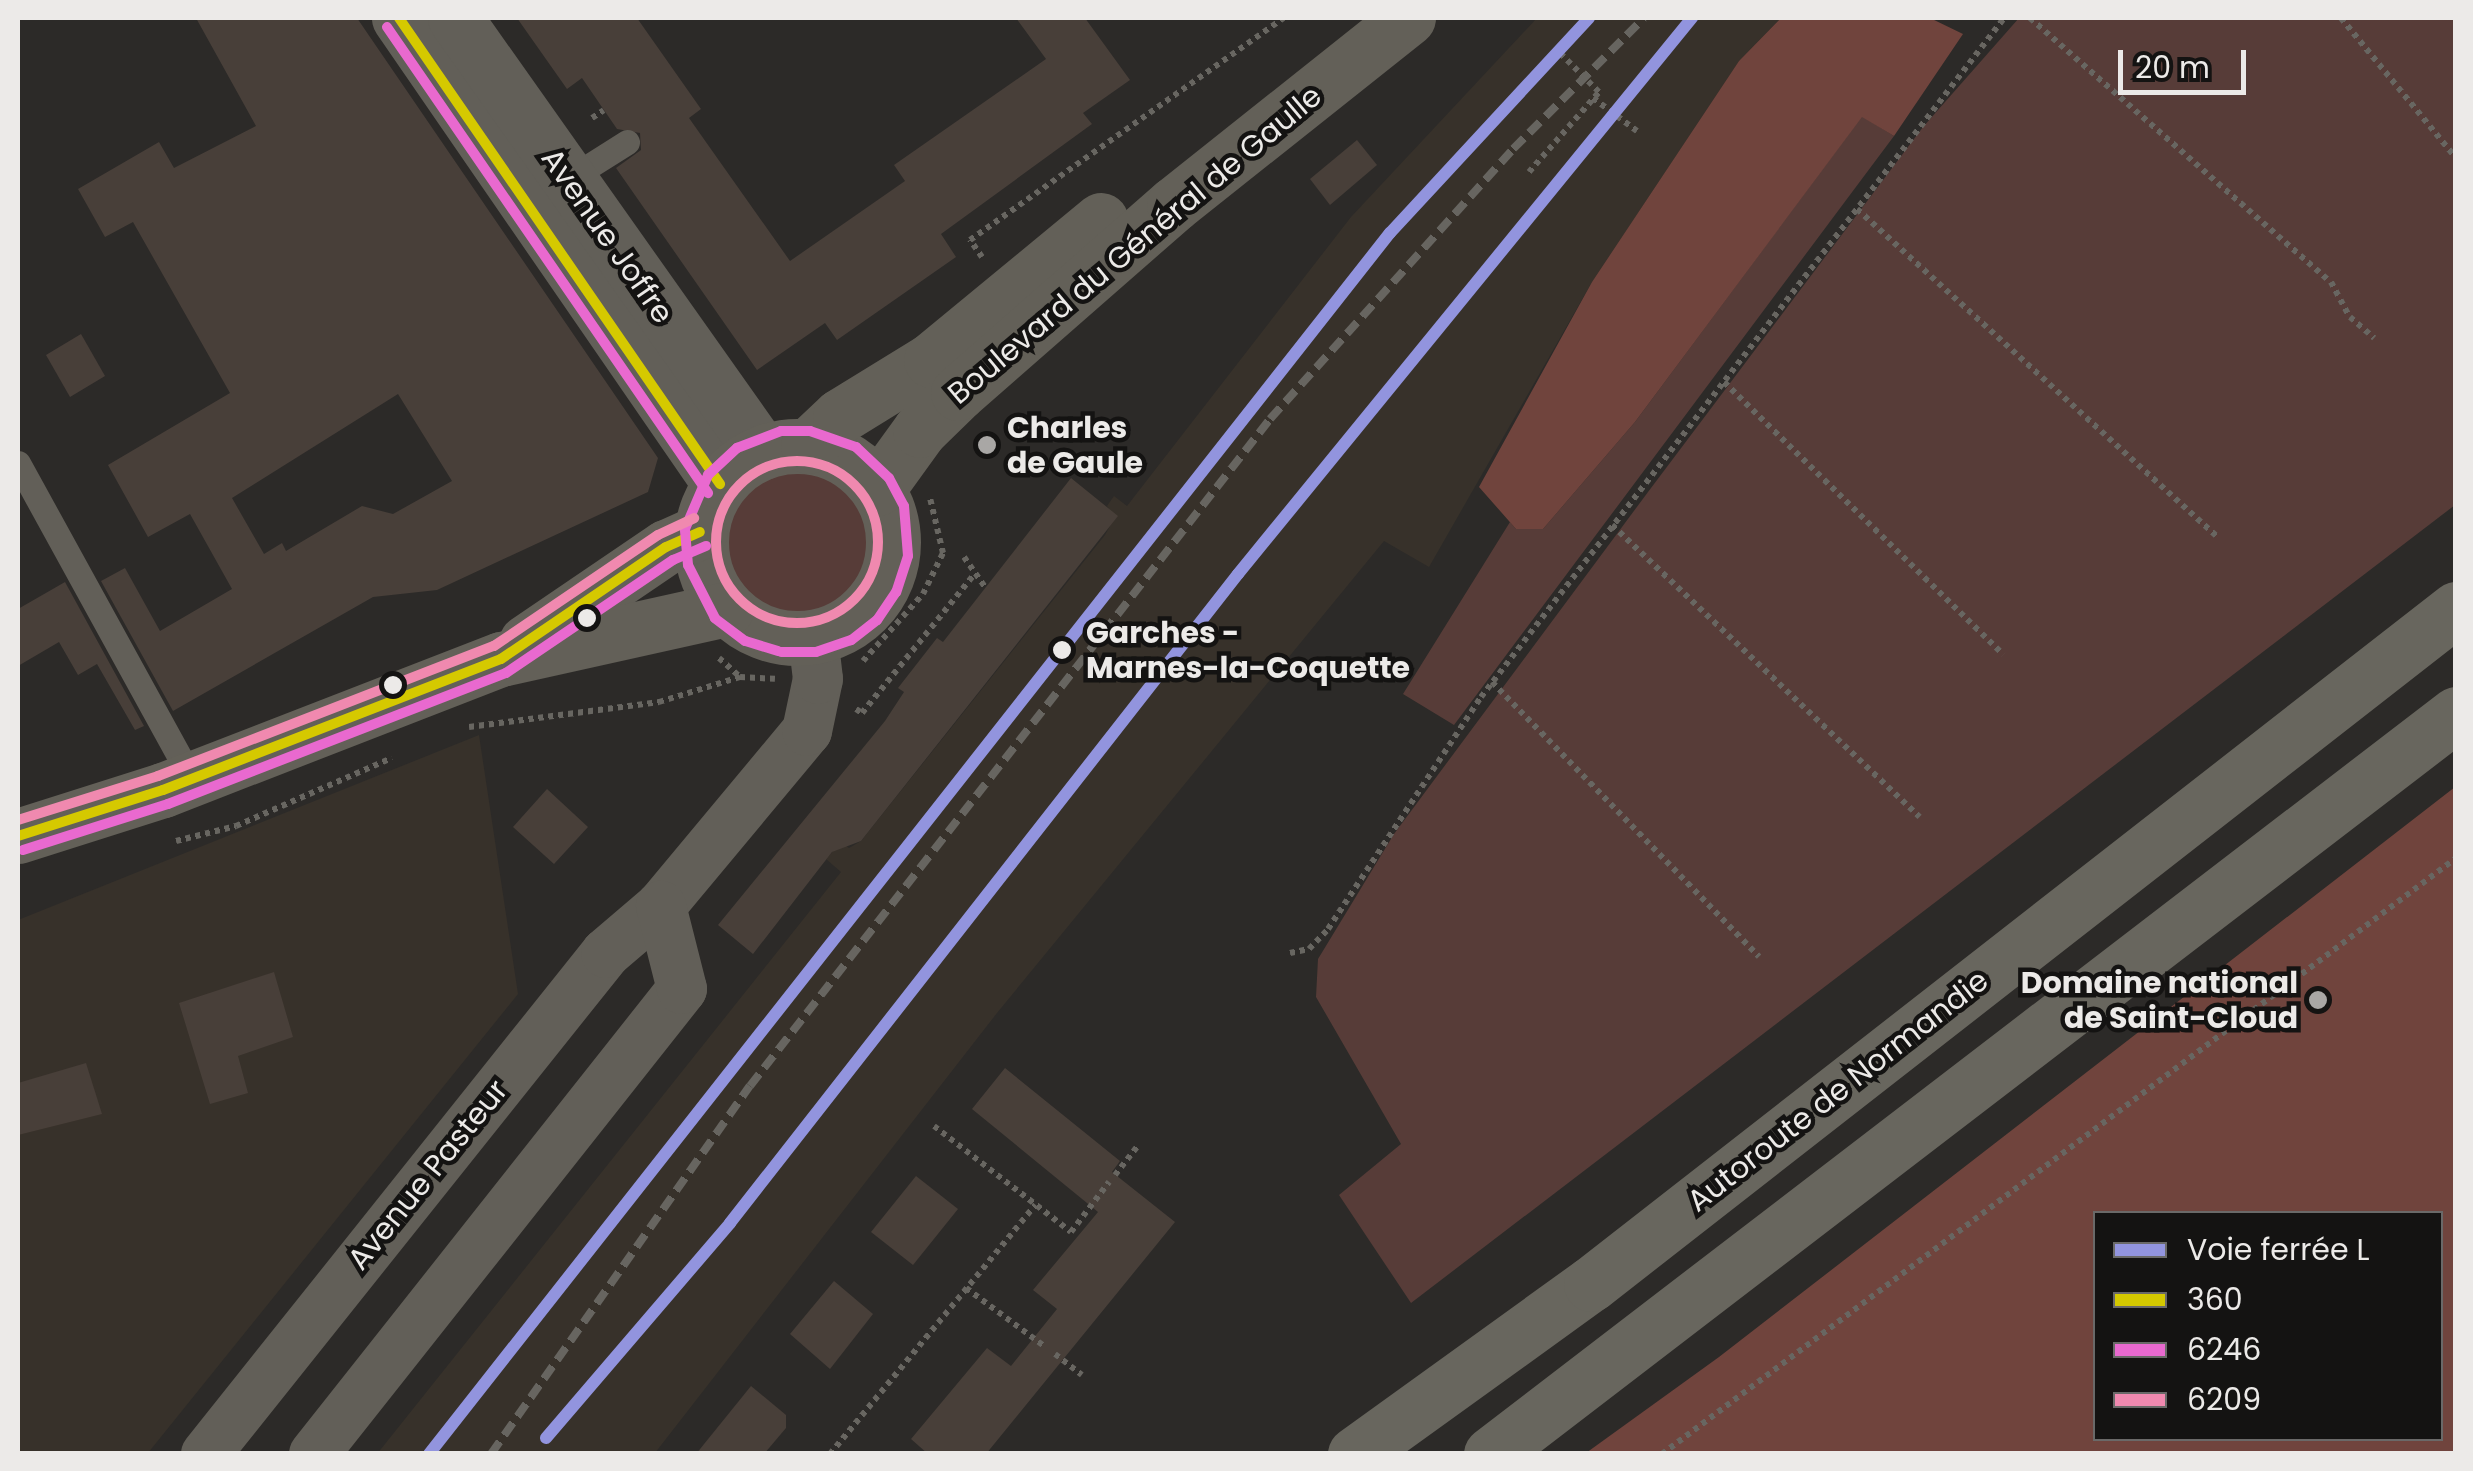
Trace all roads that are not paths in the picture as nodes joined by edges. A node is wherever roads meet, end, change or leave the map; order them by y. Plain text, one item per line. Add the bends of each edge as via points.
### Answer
1 (399, 18) edge
2 (455, 18) edge
3 (1359, 18) edge
4 (1408, 18) edge
5 (626, 142) dead end
6 (567, 180) junction
7 (18, 463) edge
8 (748, 478) junction
9 (878, 488) junction
10 (2456, 608) edge
11 (727, 610) junction
12 (501, 659) junction
13 (818, 663) junction
14 (2456, 714) edge
15 (191, 778) junction
16 (18, 836) edge
17 (666, 928) junction
18 (206, 1454) edge
19 (314, 1454) edge
20 (1355, 1454) edge
21 (1491, 1454) edge

1 - 8 street, Avenue Joffre
2 - 6 street, Avenue Joffre
3 - 8 main road, Boulevard du Général de Gaulle via 931,360
4 - 9 main road, Boulevard du Général de Gaulle via 1174,204 958,393 920,430
5 - 6 lane
6 - 8 street, Avenue Joffre
7 - 15 lane
8 - 9 main road via 848,460
8 - 11 main road via 706,573
8 - 12 main road, Boulevard du Général de Gaulle via 666,547
9 - 13 main road via 894,532 884,584
10 - 20 highway, Autoroute de Normandie via 1591,1284
11 - 12 main road
11 - 13 main road
12 - 15 main road
13 - 17 street, Avenue Pasteur via 807,731
14 - 21 highway
15 - 16 main road
17 - 18 street, Avenue Pasteur via 606,953
17 - 19 street via 682,989

